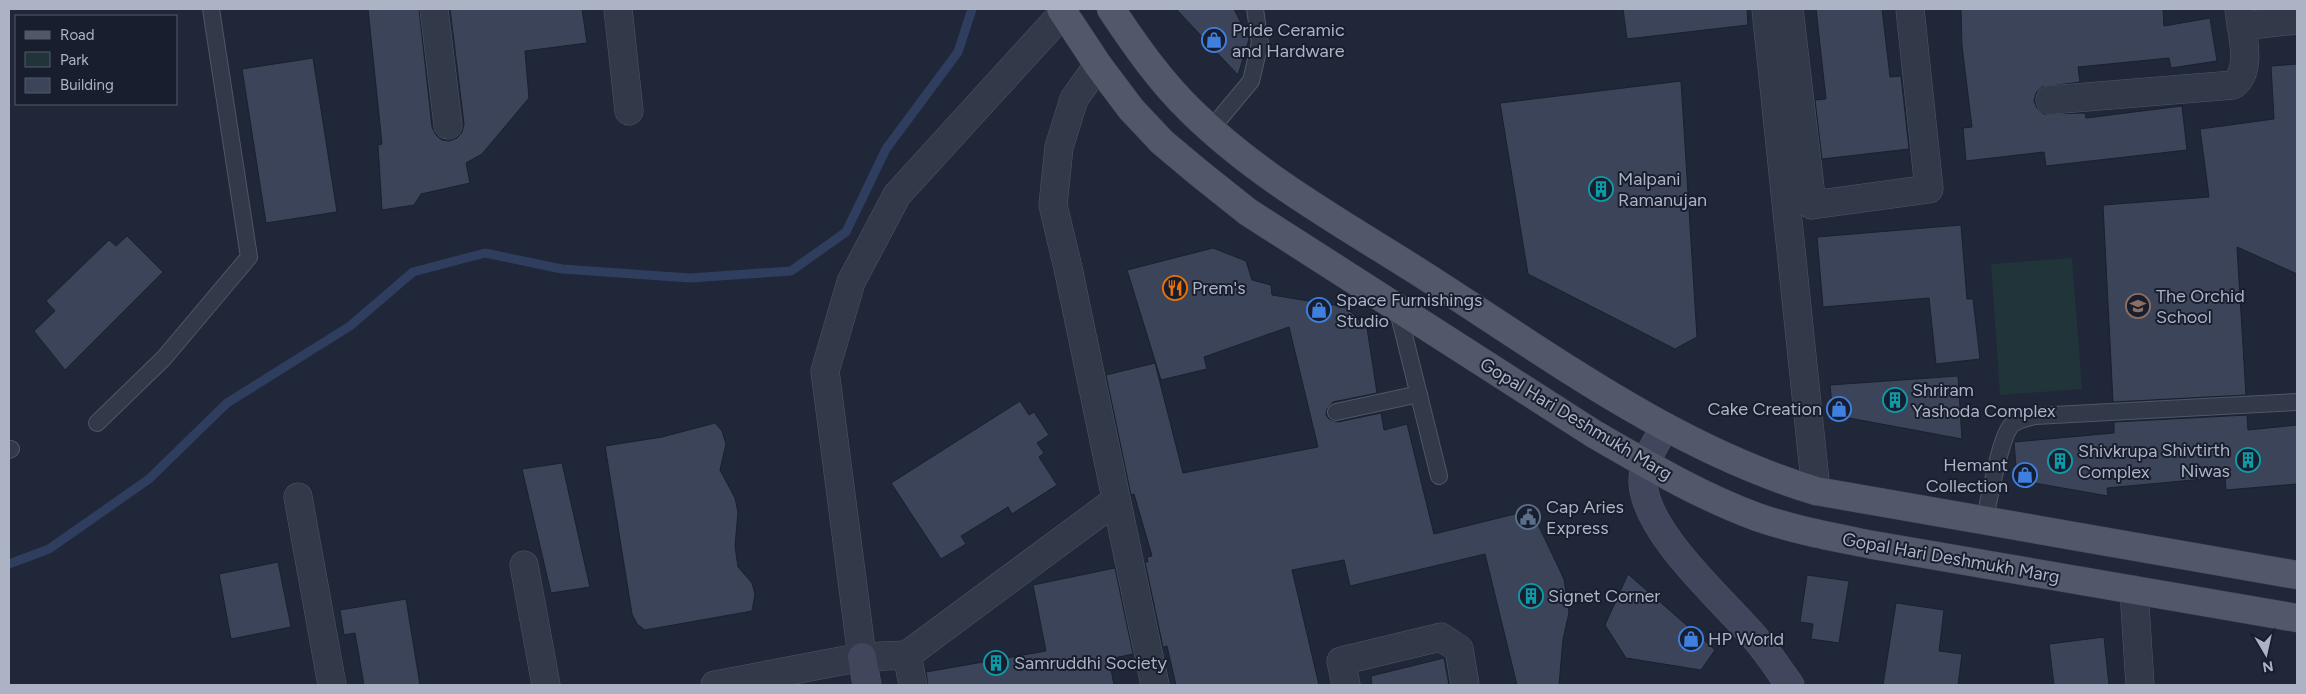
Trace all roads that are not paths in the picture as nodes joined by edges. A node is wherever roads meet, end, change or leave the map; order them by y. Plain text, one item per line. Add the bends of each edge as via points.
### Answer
1 (212, 9) edge
2 (434, 9) edge
3 (618, 9) edge
4 (1111, 9) edge
5 (1254, 9) edge
6 (1766, 9) edge
7 (1789, 9) edge
8 (1910, 9) edge
9 (1062, 11) edge
10 (2240, 18) edge
11 (2297, 20) edge
12 (1098, 65) junction
13 (2050, 100) dead end
14 (1788, 103) junction
15 (629, 111) dead end
16 (448, 125) dead end
17 (1211, 129) junction
18 (1397, 308) junction
19 (1419, 394) junction
20 (2297, 402) edge
21 (1336, 412) dead end
22 (97, 423) dead end
23 (1664, 427) junction
24 (1645, 464) junction
25 (1750, 468) junction
26 (1439, 476) dead end
27 (1816, 491) junction
28 (298, 497) dead end
29 (1115, 501) junction
30 (1742, 510) junction
31 (1984, 522) junction
32 (524, 565) dead end
33 (2297, 575) edge
34 (2134, 590) junction
35 (2297, 618) edge
36 (907, 655) junction
37 (862, 657) junction
38 (332, 685) edge
39 (546, 685) edge
40 (715, 685) edge
41 (867, 685) edge
42 (913, 685) edge
43 (1155, 685) edge
44 (1346, 685) edge
45 (1465, 685) edge
46 (1790, 685) edge
47 (2140, 685) edge

1 - 22 lane via 248,257 164,358
2 - 16 street
3 - 15 street
4 - 17 main road via 1163,82
5 - 17 lane via 1260,43 1251,81
6 - 14 street
7 - 14 street
8 - 14 street via 1929,189 1812,205
9 - 12 main road, Gopal Hari Deshmukh Marg
9 - 37 street via 896,195 851,282 825,372
10 - 11 street
10 - 13 street via 2245,67 2241,80 2233,85
12 - 18 main road, Gopal Hari Deshmukh Marg via 1150,128 1198,173 1248,212
12 - 29 street via 1074,99 1059,147 1053,205
14 - 27 street
17 - 23 main road via 1272,178
18 - 19 lane
18 - 24 main road, Gopal Hari Deshmukh Marg
19 - 21 lane
19 - 26 lane
20 - 31 lane via 2022,419 2011,425 2004,442
23 - 24 main road
23 - 25 main road
24 - 30 main road, Gopal Hari Deshmukh Marg
24 - 46 main road via 1643,483 1647,506 1666,539 1758,640
25 - 27 main road
25 - 30 main road
27 - 31 main road
28 - 38 street
29 - 36 street
29 - 43 street
30 - 34 main road, Gopal Hari Deshmukh Marg via 1812,532 1873,545
31 - 33 main road
32 - 39 street
34 - 35 main road, Gopal Hari Deshmukh Marg
34 - 47 street
36 - 37 street
36 - 42 street
37 - 40 street
37 - 41 main road
44 - 45 street via 1341,661 1441,637 1459,649

